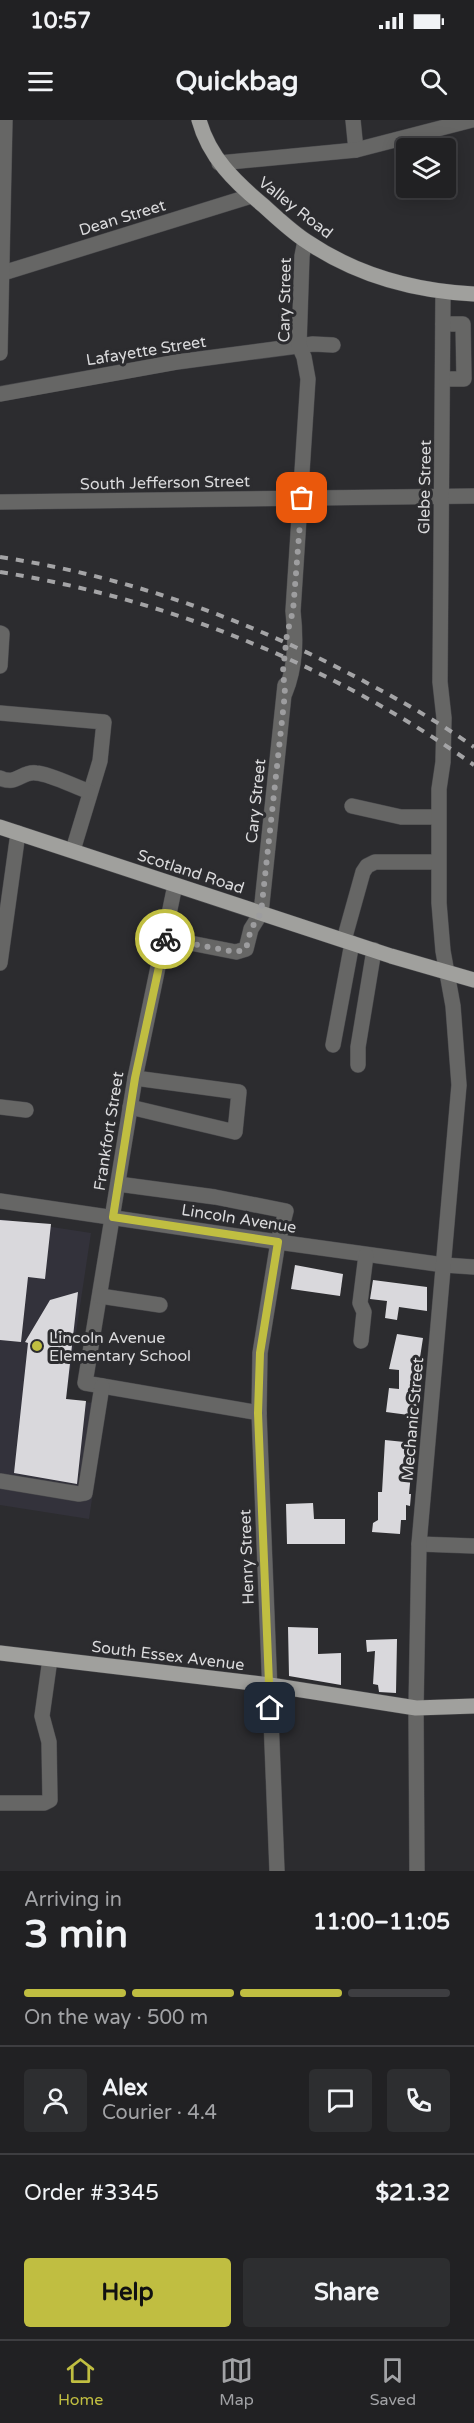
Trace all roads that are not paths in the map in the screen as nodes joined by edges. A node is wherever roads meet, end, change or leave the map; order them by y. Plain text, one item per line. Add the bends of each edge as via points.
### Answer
1 (4, 120) edge
2 (199, 120) edge
3 (353, 120) edge
4 (472, 120) edge
5 (357, 150) junction
6 (219, 163) junction
7 (251, 196) junction
8 (305, 241) junction
9 (3, 273) junction
10 (443, 292) junction
11 (474, 294) edge
12 (443, 324) junction
13 (333, 345) dead end
14 (299, 346) junction
15 (0, 353) edge
16 (443, 379) junction
17 (0, 393) edge
18 (474, 496) edge
19 (302, 498) junction
20 (442, 498) junction
21 (0, 502) edge
22 (0, 633) edge
23 (0, 666) edge
24 (0, 713) edge
25 (0, 778) edge
26 (90, 792) junction
27 (352, 806) dead end
28 (438, 817) junction
29 (0, 827) edge
30 (18, 833) junction
31 (74, 850) junction
32 (438, 862) junction
33 (175, 885) junction
34 (261, 913) junction
35 (165, 938) junction
36 (348, 942) junction
37 (374, 950) junction
38 (0, 963) edge
39 (447, 972) junction
40 (473, 980) edge
41 (333, 1045) dead end
42 (358, 1065) dead end
43 (135, 1078) junction
44 (0, 1107) edge
45 (130, 1107) junction
46 (26, 1110) dead end
47 (118, 1184) junction
48 (0, 1201) edge
49 (113, 1217) junction
50 (278, 1242) junction
51 (366, 1255) junction
52 (444, 1265) junction
53 (474, 1267) edge
54 (100, 1296) junction
55 (160, 1305) dead end
56 (361, 1341) dead end
57 (102, 1386) junction
58 (258, 1413) junction
59 (0, 1481) edge
60 (419, 1544) junction
61 (474, 1546) edge
62 (0, 1653) edge
63 (50, 1659) junction
64 (270, 1685) junction
65 (474, 1706) edge
66 (416, 1708) junction
67 (0, 1803) edge
68 (277, 1871) edge
69 (417, 1871) edge

1 - 9 street
2 - 6 main road, Valley Road
3 - 5 street
4 - 5 street
5 - 6 street
6 - 7 main road, Valley Road
7 - 8 main road, Valley Road
7 - 9 street, Dean Street
8 - 10 main road, Valley Road via 369,274
8 - 14 street, Cary Street
9 - 15 street
10 - 11 main road, Valley Road
10 - 12 street, Glebe Street
12 - 16 street, Glebe Street
12 - 16 street via 463,324 464,379
13 - 14 street, Lafayette Street
14 - 17 street, Lafayette Street via 177,362
14 - 19 street, Cary Street via 308,379
16 - 20 street, Glebe Street
18 - 20 street, South Jefferson Street
19 - 20 street, South Jefferson Street
19 - 21 street, South Jefferson Street
19 - 34 street, Cary Street
20 - 28 street, Glebe Street via 440,682 444,729
22 - 23 street
24 - 26 street via 104,722 100,761
25 - 26 street via 18,780 37,772
26 - 31 street
27 - 28 street via 401,817
28 - 32 street, Glebe Street
29 - 30 main road, Scotland Road
30 - 31 main road, Scotland Road
30 - 38 street
31 - 33 main road, Scotland Road
32 - 36 street via 375,862 367,866
32 - 39 street, Glebe Street
33 - 34 main road, Scotland Road
33 - 35 street, Frankfort Street
34 - 35 street, Cary Street via 251,929 246,949 236,952
34 - 36 main road, Scotland Road
35 - 43 street, Frankfort Street
36 - 37 main road, Scotland Road
36 - 41 street
37 - 39 main road, Scotland Road
37 - 42 street
39 - 40 main road, Scotland Road
39 - 52 street, Mechanic Street via 459,1085
43 - 45 street, Frankfort Street
43 - 45 street via 239,1092 235,1132
44 - 46 street
45 - 47 street, Frankfort Street
47 - 49 street, Frankfort Street
47 - 50 street, Henry Street via 286,1211
48 - 49 street, Lincoln Avenue
49 - 50 street, Lincoln Avenue
49 - 54 street, Frankfort Street
50 - 51 street, Lincoln Avenue
50 - 58 street, Henry Street via 260,1353
51 - 52 street, Lincoln Avenue
51 - 56 street via 360,1303 364,1311
52 - 53 street, Lincoln Avenue
52 - 60 street, Mechanic Street
54 - 55 street
54 - 57 street, Frankfort Street via 85,1383
57 - 58 street
57 - 59 street via 85,1493
58 - 64 street, Henry Street
60 - 61 street
60 - 66 street, Mechanic Street
62 - 63 main road, South Essex Avenue
63 - 64 main road, South Essex Avenue
63 - 67 street via 42,1716 49,1742 50,1800
64 - 66 main road, South Essex Avenue
64 - 68 street, Henry Street
65 - 66 main road, South Essex Avenue
66 - 69 street, Mechanic Street

